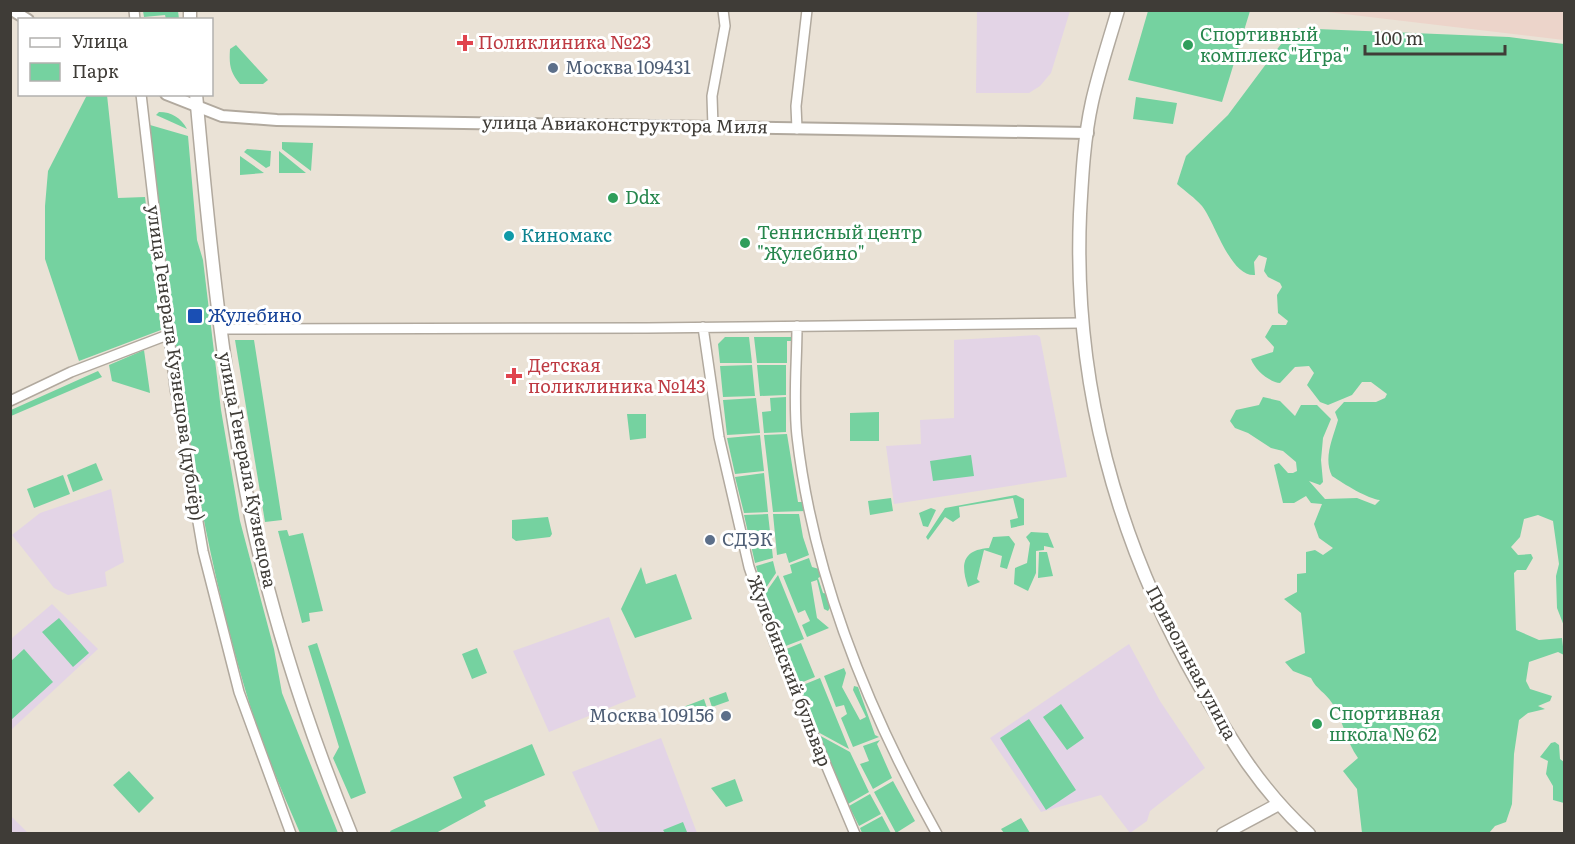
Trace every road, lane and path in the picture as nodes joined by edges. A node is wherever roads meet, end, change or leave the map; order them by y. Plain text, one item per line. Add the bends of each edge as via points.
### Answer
1 (12, 10) edge
2 (723, 10) edge
3 (807, 10) edge
4 (1118, 10) edge
5 (25, 18) edge
6 (141, 96) edge
7 (170, 96) edge
8 (196, 96) edge
9 (197, 108) junction
10 (713, 127) junction
11 (797, 129) junction
12 (1088, 133) junction
13 (1082, 323) junction
14 (797, 326) junction
15 (703, 327) junction
16 (220, 329) junction
17 (170, 334) junction
18 (10, 401) edge
19 (1277, 805) junction
20 (291, 834) edge
21 (351, 834) edge
22 (855, 834) edge
23 (937, 834) edge
24 (1223, 834) edge
25 (1309, 834) edge

1 - 5 street
2 - 10 street via 725,26 712,96
3 - 11 street
4 - 12 main road, Привольная улица via 1092,103
6 - 17 street, улица Генерала Кузнецова (дублёр)
7 - 9 street, улица Авиаконструктора Миля
8 - 9 main road, улица Генерала Кузнецова
9 - 10 street, улица Авиаконструктора Миля via 222,116 277,120
9 - 16 main road, улица Генерала Кузнецова
10 - 11 street, улица Авиаконструктора Миля
11 - 12 street, улица Авиаконструктора Миля
12 - 13 main road, Привольная улица via 1078,263
13 - 14 street
13 - 19 main road, Привольная улица via 1101,447 1146,581 1216,715
14 - 15 street
14 - 23 street via 796,434 812,522 838,618 899,767
15 - 16 street
15 - 22 street, Жулебинский бульвар via 719,437 749,567 774,641
16 - 21 main road, улица Генерала Кузнецова via 267,584 300,698
17 - 18 street via 71,372
17 - 20 street, улица Генерала Кузнецова (дублёр) via 181,426 209,577 239,692
19 - 24 main road
19 - 25 main road, Привольная улица

